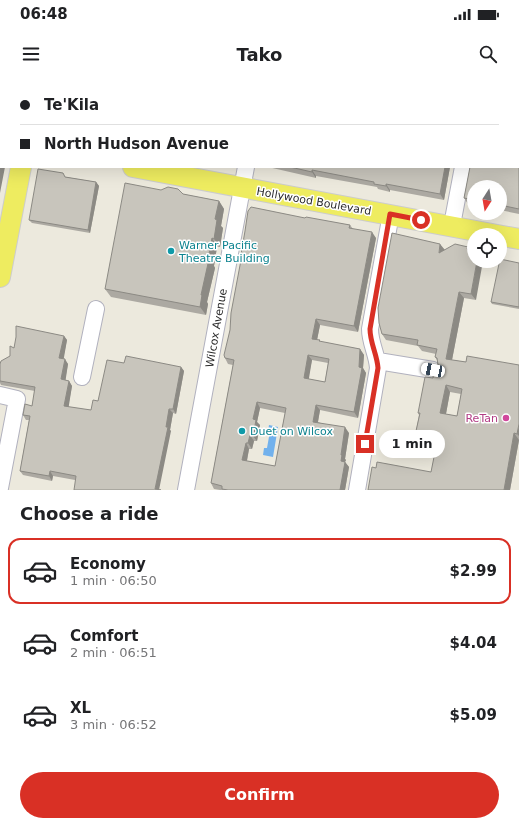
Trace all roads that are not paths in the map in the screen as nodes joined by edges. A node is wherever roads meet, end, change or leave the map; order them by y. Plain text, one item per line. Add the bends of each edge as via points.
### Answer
1 (21, 168) edge
2 (138, 168) edge
3 (246, 168) edge
4 (463, 168) edge
5 (242, 188) junction
6 (390, 214) junction
7 (452, 225) junction
8 (519, 238) edge
9 (0, 277) edge
10 (96, 309) dead end
11 (378, 361) junction
12 (433, 370) edge
13 (82, 377) dead end
14 (0, 395) edge
15 (0, 489) edge
16 (8, 490) edge
17 (186, 490) edge
18 (357, 490) edge

1 - 9 main road
2 - 5 main road, Hollywood Boulevard
3 - 5 street, Wilcox Avenue
4 - 7 street
5 - 6 main road, Hollywood Boulevard
5 - 17 street, Wilcox Avenue via 206,345
6 - 7 main road, Hollywood Boulevard
6 - 11 street via 370,329 370,338
7 - 8 main road, Hollywood Boulevard
10 - 13 street
11 - 12 street
11 - 18 street
14 - 15 street via 17,399
15 - 16 street

